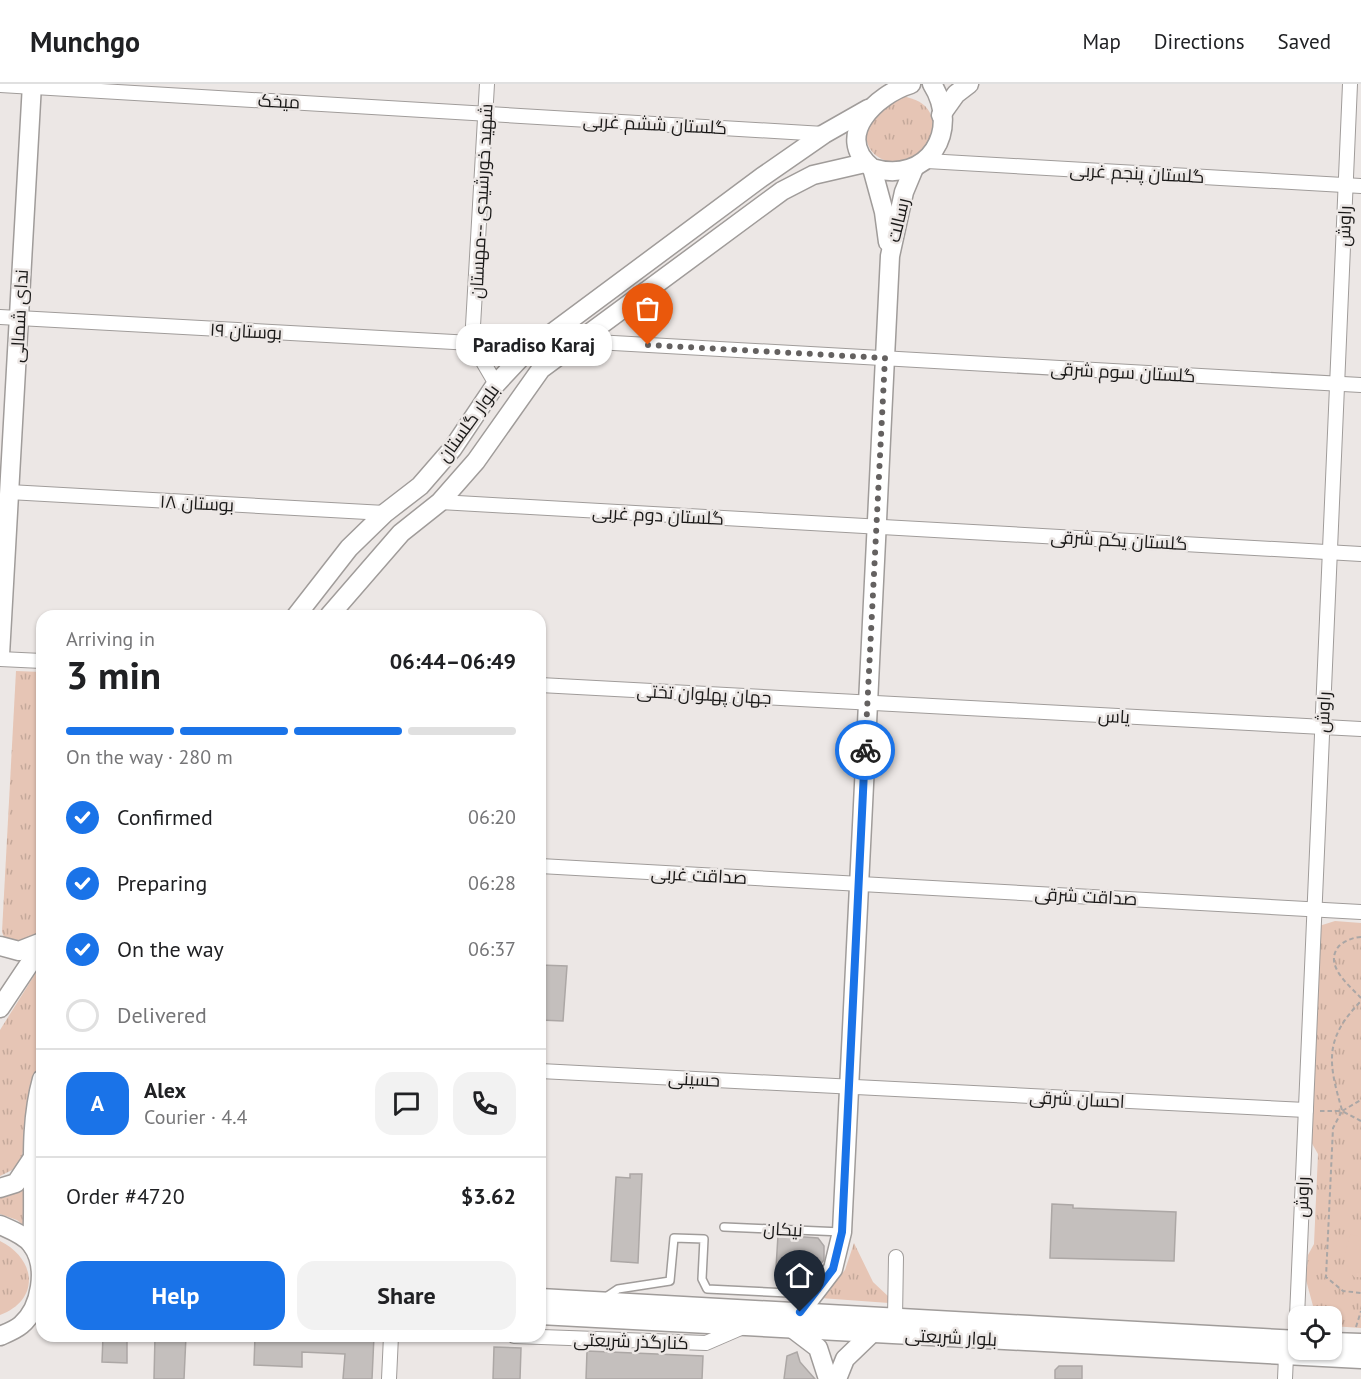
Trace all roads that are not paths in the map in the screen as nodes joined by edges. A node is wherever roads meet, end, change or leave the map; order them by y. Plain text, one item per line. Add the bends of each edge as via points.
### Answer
1 (231, 84) edge
2 (487, 84) edge
3 (911, 84) edge
4 (932, 84) edge
5 (969, 84) edge
6 (1350, 84) edge
7 (0, 85) edge
8 (32, 85) edge
9 (880, 97) edge
10 (230, 99) junction
11 (1355, 101) edge
12 (486, 114) junction
13 (941, 115) junction
14 (824, 134) junction
15 (798, 152) junction
16 (868, 165) junction
17 (921, 165) junction
18 (813, 175) junction
19 (1346, 185) junction
20 (1361, 186) edge
21 (890, 256) junction
22 (0, 317) edge
23 (19, 318) junction
24 (578, 341) junction
25 (472, 343) junction
26 (885, 358) junction
27 (1337, 383) junction
28 (496, 384) junction
29 (1361, 385) edge
30 (9, 492) junction
31 (440, 502) junction
32 (385, 513) junction
33 (4, 514) edge
34 (876, 527) junction
35 (1330, 552) junction
36 (1361, 554) edge
37 (301, 610) edge
38 (334, 610) edge
39 (0, 657) edge
40 (36, 660) edge
41 (546, 685) edge
42 (868, 703) junction
43 (1322, 727) junction
44 (1361, 729) edge
45 (546, 866) edge
46 (859, 884) junction
47 (1314, 909) junction
48 (1361, 912) edge
49 (0, 946) edge
50 (36, 946) edge
51 (36, 953) edge
52 (0, 1008) edge
53 (546, 1071) edge
54 (848, 1087) junction
55 (1306, 1110) junction
56 (36, 1118) edge
57 (33, 1159) junction
58 (0, 1188) edge
59 (0, 1225) edge
60 (724, 1227) dead end
61 (36, 1228) edge
62 (842, 1232) junction
63 (36, 1250) edge
64 (896, 1257) dead end
65 (815, 1294) junction
66 (546, 1298) edge
67 (598, 1301) junction
68 (1296, 1306) edge
69 (36, 1310) edge
70 (546, 1315) edge
71 (895, 1318) junction
72 (796, 1321) junction
73 (745, 1326) junction
74 (872, 1333) junction
75 (0, 1335) edge
76 (546, 1337) edge
77 (392, 1342) edge
78 (1342, 1342) edge
79 (1361, 1343) edge
80 (1288, 1345) edge
81 (1288, 1345) edge
82 (1342, 1355) edge
83 (1361, 1359) edge
84 (1290, 1360) edge
85 (389, 1379) edge
86 (828, 1379) edge
87 (837, 1379) edge
88 (1285, 1379) edge

1 - 10 street
2 - 12 street, شهید خورشیدی --مهستان
3 - 9 main road, بلوار گلستان
4 - 13 main road
5 - 13 main road
6 - 11 street, راوش
7 - 8 street, میخک
8 - 10 street, میخک
8 - 23 main road, ندای شمالی
9 - 14 main road, بلوار گلستان
9 - 16 main road, رسالت via 860,123 856,143
10 - 12 street, میخک
11 - 19 street, راوش
12 - 14 street, گلستان ششم غربی
12 - 25 street, شهید خورشیدی --مهستان
13 - 17 main road, رسالت via 939,138
14 - 15 main road, بلوار گلستان
15 - 18 main road via 812,155 817,168
15 - 28 main road, بلوار گلستان via 555,328
16 - 17 main road, بلوار گلستان via 894,172
16 - 18 main road, بلوار گلستان
16 - 21 main road, رسالت via 884,212
17 - 19 street, گلستان پنجم غربی
17 - 21 main road, رسالت via 904,192
18 - 24 main road, بلوار گلستان via 782,191
19 - 20 street, گلستان پنجم غربی
19 - 27 street, راوش
21 - 26 main road
22 - 23 street, بوستان ۱۹
23 - 25 street, بوستان ۱۹
23 - 30 main road, ندای شمالی
24 - 26 street, گلستان سوم شرقی
24 - 31 main road, بلوار گلستان via 541,369 476,461
25 - 28 street
26 - 27 street, گلستان سوم شرقی
26 - 34 main road
27 - 29 street, گلستان سوم شرقی
27 - 35 street, راوش
28 - 32 main road, بلوار گلستان via 453,448 420,486
30 - 32 street, بوستان ۱۸
30 - 33 main road, ندای شمالی
31 - 34 street, گلستان دوم غربی
31 - 38 main road, بلوار گلستان via 401,533
32 - 37 main road, بلوار گلستان via 349,548
33 - 39 main road, ندای شمالی
34 - 35 street, گلستان یکم شرقی
34 - 42 main road
35 - 36 street, گلستان یکم شرقی
35 - 43 street, راوش
39 - 40 street
41 - 42 street, جهان پهلوان تختی
42 - 43 street, یاس
42 - 46 main road
43 - 44 street, یاس
43 - 47 street, راوش
45 - 46 street, صداقت غربی
46 - 47 street, صداقت شرقی
46 - 54 main road
47 - 48 street, صداقت شرقی
47 - 55 street, راوش
49 - 50 main road via 19,951
51 - 52 main road
53 - 54 street, حسینی
54 - 55 street, احسان شرقی
54 - 62 main road
55 - 68 street, راوش
56 - 57 main road
57 - 58 main road via 16,1184
57 - 61 main road
59 - 63 main road via 19,1234
60 - 62 lane, نیکان
62 - 65 main road via 833,1269
64 - 71 street
65 - 67 lane via 707,1289 702,1279 704,1239 674,1238 670,1281 618,1289
65 - 72 main road
66 - 67 main road, بلوار شریعتی
67 - 72 main road, بلوار شریعتی
69 - 75 main road via 21,1325
70 - 73 main road, بلوار شریعتی
71 - 72 main road, بلوار شریعتی
71 - 80 main road, بلوار شریعتی
72 - 73 main road, بلوار شریعتی
72 - 74 main road, بلوار شریعتی
72 - 86 main road via 818,1348
73 - 76 street, کنارگذر شریعتی via 706,1343
74 - 81 main road, بلوار شریعتی
74 - 87 main road via 845,1359
77 - 85 street
78 - 79 main road
82 - 83 main road, بلوار شریعتی
84 - 88 street, راوش

